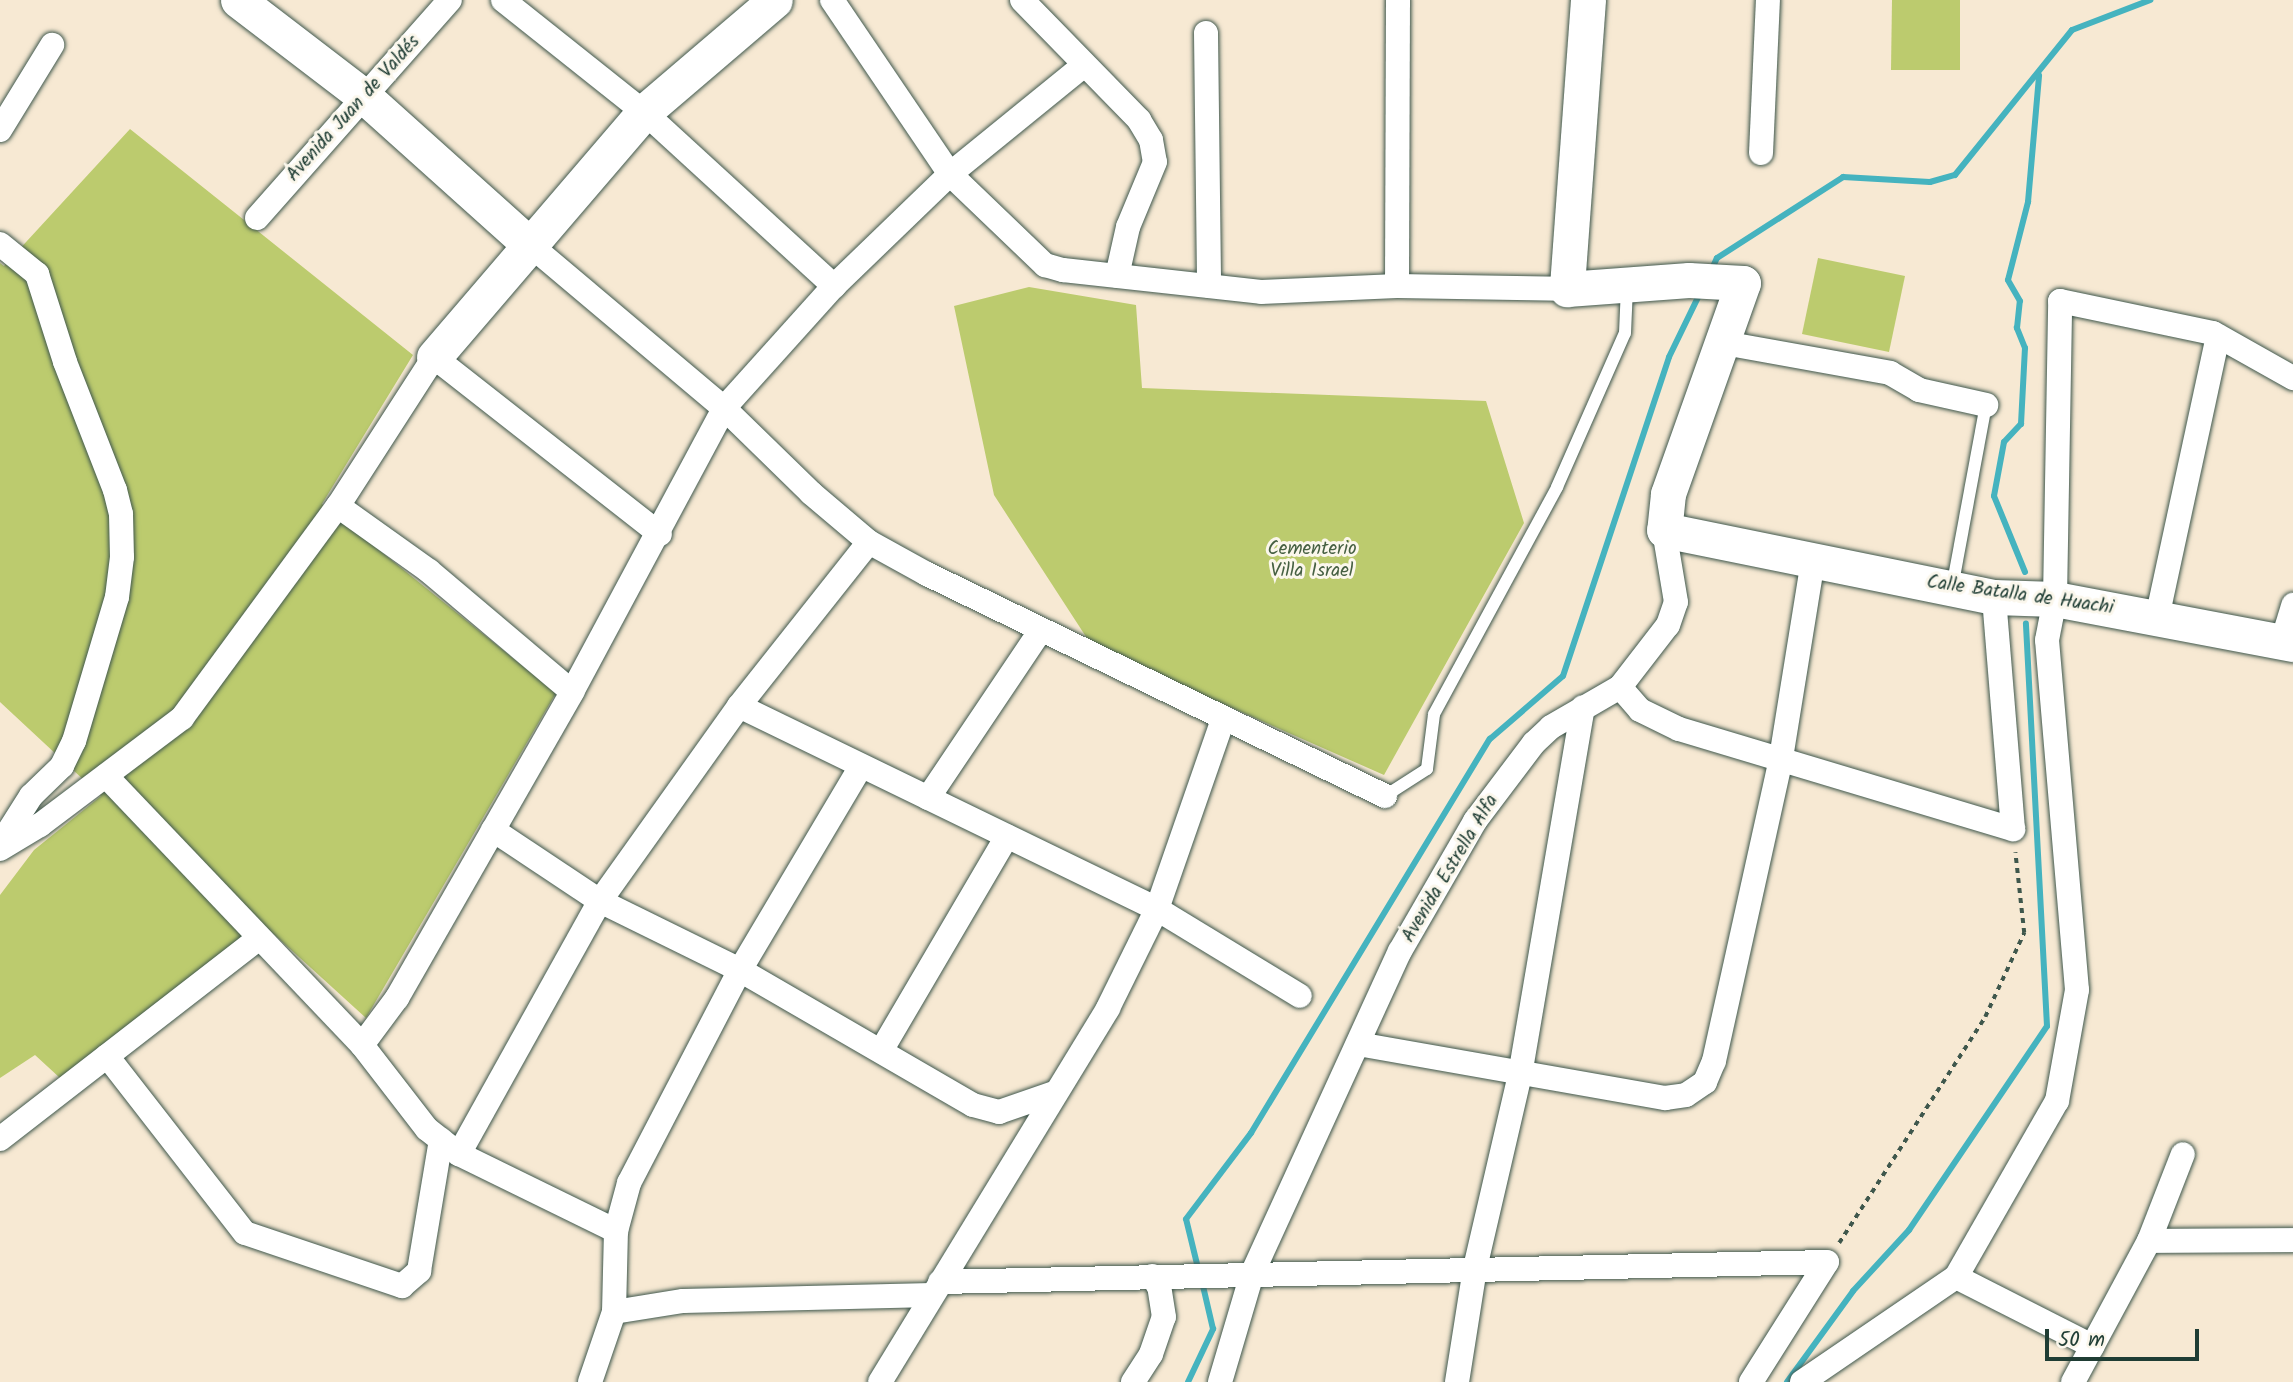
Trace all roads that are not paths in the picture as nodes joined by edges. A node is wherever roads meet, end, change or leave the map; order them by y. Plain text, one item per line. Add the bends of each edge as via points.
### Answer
1 (238, 0) edge
2 (450, 0) edge
3 (503, 0) edge
4 (775, 0) edge
5 (832, 0) edge
6 (1022, 0) edge
7 (1398, 0) edge
8 (1588, 0) edge
9 (1768, 0) edge
10 (1206, 33) dead end
11 (52, 45) dead end
12 (1084, 65) junction
13 (366, 98) junction
14 (644, 112) junction
15 (0, 130) edge
16 (1761, 153) dead end
17 (950, 174) junction
18 (257, 218) dead end
19 (0, 244) edge
20 (529, 244) junction
21 (1117, 276) junction
22 (834, 286) junction
23 (1209, 286) junction
24 (1397, 286) junction
25 (1628, 286) junction
26 (1567, 289) junction
27 (2218, 337) junction
28 (1724, 342) junction
29 (434, 357) junction
30 (2293, 378) edge
31 (1986, 405) joint
32 (724, 408) junction
33 (338, 506) junction
34 (1664, 530) junction
35 (660, 534) junction
36 (869, 542) junction
37 (1813, 560) junction
38 (1952, 588) junction
39 (1994, 597) junction
40 (2055, 599) junction
41 (2293, 605) edge
42 (2157, 618) junction
43 (1041, 630) junction
44 (2287, 643) edge
45 (1620, 687) junction
46 (572, 692) junction
47 (739, 706) junction
48 (1583, 707) junction
49 (1223, 720) junction
50 (1782, 758) junction
51 (861, 766) junction
52 (106, 776) junction
53 (1385, 796) joint
54 (928, 798) junction
55 (493, 830) junction
56 (1007, 836) junction
57 (0, 847) edge
58 (600, 901) junction
59 (1157, 909) junction
60 (258, 939) junction
61 (740, 970) junction
62 (1300, 996) dead end
63 (1358, 1044) junction
64 (362, 1045) junction
65 (881, 1051) junction
66 (107, 1056) junction
67 (1520, 1075) junction
68 (1054, 1093) junction
69 (0, 1139) edge
70 (450, 1147) junction
71 (2183, 1154) dead end
72 (616, 1231) junction
73 (2293, 1240) edge
74 (2149, 1241) junction
75 (1475, 1268) junction
76 (1252, 1274) junction
77 (1152, 1276) junction
78 (1956, 1277) junction
79 (936, 1288) junction
80 (614, 1312) junction
81 (2092, 1346) junction
82 (590, 1382) edge
83 (880, 1382) edge
84 (1133, 1382) edge
85 (1220, 1382) edge
86 (1457, 1382) edge
87 (1751, 1382) edge
88 (1802, 1382) edge
89 (2073, 1382) edge

1 - 13 street
2 - 13 street, Avenida Juan de Valdés
3 - 14 street
4 - 14 street
5 - 17 street
6 - 12 street
7 - 24 street
8 - 26 street
9 - 16 street
10 - 23 street
11 - 15 street
12 - 17 street
12 - 21 street via 1139,120 1151,140 1155,162 1128,227
13 - 18 street, Avenida Juan de Valdés
13 - 20 street
14 - 20 street
14 - 22 street
17 - 21 street via 1045,265
17 - 22 street
19 - 57 street via 37,274 65,362 115,490 122,557 117,597 74,741 62,766 31,796
20 - 29 street
20 - 32 street
21 - 23 street
22 - 32 street
23 - 24 street via 1261,292
24 - 26 street
25 - 26 street
25 - 28 street, Avenida Estrella Alfa via 1718,282
25 - 53 lane via 1625,334 1557,488 1434,714 1427,769
27 - 30 street
27 - 40 street via 2060,301
27 - 42 street
28 - 31 street via 1890,373 1919,390
28 - 34 street, Avenida Estrella Alfa via 1668,494
29 - 33 street
29 - 35 street
31 - 38 lane
32 - 35 street
32 - 36 street
33 - 46 street via 429,571
33 - 52 street via 182,718
34 - 37 street, Calle Batalla de Huachi
34 - 45 street, Avenida Estrella Alfa via 1676,602 1668,625
35 - 46 street
36 - 43 street
36 - 47 street
37 - 38 street, Calle Batalla de Huachi
37 - 50 street
38 - 39 street, Calle Batalla de Huachi
39 - 40 street, Calle Batalla de Huachi
39 - 50 street via 2013,829
40 - 42 street, Calle Batalla de Huachi
40 - 78 street via 2047,640 2077,990 2057,1101
41 - 44 street
42 - 44 street, Calle Batalla de Huachi
43 - 49 street
43 - 54 street
45 - 48 street, Avenida Estrella Alfa
45 - 50 street via 1640,710 1679,729
46 - 55 street
47 - 51 street
47 - 58 street
48 - 63 street, Avenida Estrella Alfa via 1534,743 1475,821 1400,951
48 - 67 street
49 - 53 street
49 - 59 street
50 - 67 street via 1714,1061 1705,1082 1686,1095 1665,1098
51 - 54 street
51 - 61 street
52 - 57 street
52 - 60 street
54 - 56 street
55 - 58 street
55 - 64 street via 397,998
56 - 59 street
56 - 65 street
58 - 61 street
58 - 70 street
59 - 62 street
59 - 68 street via 1072,1073
60 - 64 street
60 - 66 street
61 - 65 street
61 - 72 street via 629,1183
63 - 67 street
63 - 76 street, Avenida Estrella Alfa
64 - 70 street via 427,1129
65 - 68 street via 973,1105 999,1112
66 - 69 street
66 - 70 street via 245,1233 402,1286 419,1271
67 - 75 street
68 - 79 street
70 - 72 street
71 - 74 street
72 - 80 street
73 - 74 street
74 - 81 street
75 - 76 street
75 - 86 street
75 - 87 street via 1827,1262
76 - 77 street
76 - 85 street, Avenida Estrella Alfa
77 - 79 street
77 - 84 street via 1161,1294 1164,1317 1151,1354
78 - 81 street
78 - 88 street
79 - 80 street via 683,1301
79 - 83 street
80 - 82 street
81 - 89 street

